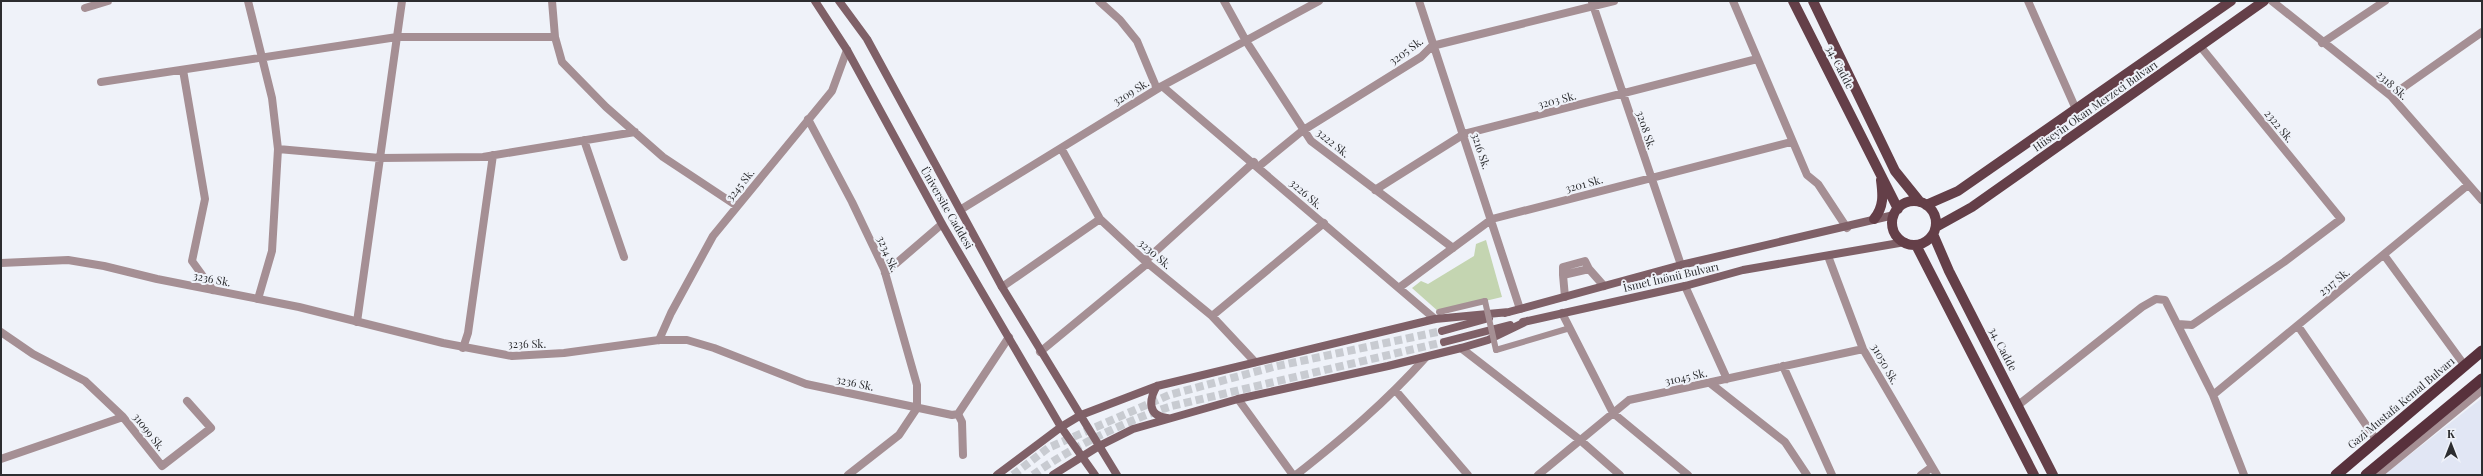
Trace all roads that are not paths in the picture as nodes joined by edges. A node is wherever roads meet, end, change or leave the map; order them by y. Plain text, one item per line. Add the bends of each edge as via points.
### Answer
1 (108, 1) edge
2 (248, 1) edge
3 (402, 1) edge
4 (552, 1) edge
5 (815, 1) edge
6 (839, 1) edge
7 (1099, 1) edge
8 (1224, 1) edge
9 (1319, 1) edge
10 (1418, 1) edge
11 (1614, 1) edge
12 (1734, 1) edge
13 (1793, 1) edge
14 (1813, 1) edge
15 (2028, 1) edge
16 (2231, 1) edge
17 (2264, 1) edge
18 (2272, 1) edge
19 (2385, 1) edge
20 (1592, 4) edge
21 (85, 8) dead end
22 (2482, 32) edge
23 (397, 37) junction
24 (555, 37) junction
25 (1246, 41) junction
26 (2322, 43) junction
27 (1432, 46) junction
28 (2200, 46) junction
29 (847, 50) junction
30 (262, 58) junction
31 (1757, 59) junction
32 (183, 70) junction
33 (101, 82) dead end
34 (1159, 87) junction
35 (1623, 95) junction
36 (2392, 96) junction
37 (2075, 107) junction
38 (808, 119) junction
39 (1302, 131) junction
40 (635, 132) junction
41 (1464, 134) junction
42 (584, 140) junction
43 (1791, 142) junction
44 (1061, 148) junction
45 (278, 149) junction
46 (493, 156) junction
47 (380, 158) junction
48 (1256, 164) junction
49 (1881, 174) junction
50 (1650, 178) junction
51 (2468, 185) junction
52 (1375, 190) junction
53 (2482, 200) edge
54 (1923, 203) junction
55 (737, 206) junction
56 (960, 210) junction
57 (1896, 212) junction
58 (1100, 219) junction
59 (1492, 219) junction
60 (1874, 219) junction
61 (942, 224) junction
62 (1324, 224) junction
63 (1847, 228) junction
64 (1935, 230) junction
65 (1905, 242) junction
66 (1916, 245) junction
67 (1453, 248) junction
68 (2384, 255) junction
69 (1828, 256) junction
70 (624, 257) dead end
71 (1147, 262) junction
72 (1, 263) edge
73 (1681, 265) junction
74 (885, 273) junction
75 (1604, 286) junction
76 (1686, 286) junction
77 (1002, 287) junction
78 (1400, 287) junction
79 (213, 290) junction
80 (1565, 296) junction
81 (258, 299) junction
82 (1520, 309) junction
83 (1509, 312) junction
84 (1562, 313) junction
85 (1212, 316) junction
86 (1437, 316) junction
87 (1527, 321) junction
88 (357, 322) junction
89 (2178, 324) junction
90 (2298, 326) junction
91 (1570, 328) junction
92 (1442, 331) tunnel mouth
93 (1, 332) edge
94 (1009, 336) junction
95 (659, 340) junction
96 (1444, 342) tunnel mouth
97 (463, 348) junction
98 (1461, 348) junction
99 (1863, 349) junction
100 (1040, 352) junction
101 (2482, 352) edge
102 (1426, 357) junction
103 (1255, 362) junction
104 (1783, 366) junction
105 (2465, 366) junction
106 (1727, 379) junction
107 (2482, 379) edge
108 (1710, 383) junction
109 (1157, 386) junction
110 (2482, 390) edge
111 (1396, 391) junction
112 (2213, 395) junction
113 (1238, 399) junction
114 (186, 401) dead end
115 (2017, 406) junction
116 (917, 408) junction
117 (1613, 413) junction
118 (958, 414) junction
119 (1081, 415) junction
120 (123, 417) junction
121 (1170, 417) junction
122 (1060, 427) junction
123 (1580, 440) junction
124 (2377, 441) junction
125 (1099, 446) junction
126 (963, 455) dead end
127 (1082, 457) junction
128 (1, 459) edge
129 (1932, 467) junction
130 (848, 475) edge
131 (997, 475) edge
132 (1053, 475) edge
133 (1095, 475) edge
134 (1117, 475) edge
135 (1294, 475) edge
136 (1468, 475) edge
137 (1538, 475) edge
138 (1620, 475) edge
139 (1688, 475) edge
140 (1807, 475) edge
141 (1832, 475) edge
142 (1921, 475) edge
143 (1937, 475) edge
144 (2034, 475) edge
145 (2053, 475) edge
146 (2244, 475) edge
147 (2336, 475) edge
148 (2366, 475) edge
149 (2378, 475) edge

1 - 21 street
2 - 30 street
3 - 23 street
4 - 24 street
5 - 29 main road, Üniversite Caddesi
6 - 56 main road, Üniversite Caddesi via 867,39
7 - 34 street, 3226 Sk. via 1120,20 1137,41
8 - 25 street, 3222 Sk.
9 - 25 street, 3209 Sk.
10 - 27 street, 3216 Sk.
11 - 20 street, 3205 Sk.
12 - 31 street
13 - 49 main road, 34. Cadde
14 - 54 main road, 34. Cadde via 1895,171
15 - 37 street
16 - 37 main road, Hüseyin Okan Merzeci Bulvarı
17 - 28 main road, Hüseyin Okan Merzeci Bulvarı
18 - 26 street, 2318 Sk.
19 - 26 street
20 - 27 street, 3205 Sk.
20 - 35 street, 3208 Sk.
22 - 36 street
23 - 24 street
23 - 30 street
23 - 47 street
24 - 40 street via 562,62 606,107
25 - 34 street, 3209 Sk.
25 - 39 street, 3222 Sk.
26 - 36 street, 2318 Sk.
27 - 39 street, 3205 Sk. via 1421,57
27 - 41 street, 3216 Sk.
28 - 64 main road, Hüseyin Okan Merzeci Bulvarı via 1972,208
28 - 89 street, 2322 Sk. via 2341,219 2192,325
29 - 38 street, 3245 Sk. via 832,91
29 - 61 main road, Üniversite Caddesi
30 - 32 street
30 - 45 street via 272,98
31 - 35 street, 3203 Sk.
31 - 43 street
32 - 33 street
32 - 79 street via 205,199 192,261
34 - 44 street, 3209 Sk.
34 - 48 street, 3226 Sk.
35 - 41 street, 3203 Sk.
35 - 50 street, 3208 Sk.
36 - 51 street, 2318 Sk.
37 - 54 main road, Hüseyin Okan Merzeci Bulvarı via 1958,191
38 - 55 street, 3245 Sk.
38 - 74 street, 3234 Sk. via 852,202
39 - 48 street, 3205 Sk.
39 - 52 street, 3222 Sk. via 1311,141
40 - 42 street
40 - 55 street via 663,157
41 - 52 street, 3203 Sk.
41 - 59 street, 3216 Sk.
42 - 46 street
42 - 70 street
43 - 50 street, 3201 Sk.
43 - 63 street via 1807,175 1818,184
44 - 56 street, 3209 Sk.
44 - 58 street, 3230 Sk.
45 - 47 street
45 - 81 street via 272,251
46 - 47 street
46 - 97 street via 468,333
47 - 88 street
48 - 62 street, 3226 Sk.
48 - 71 street, 3205 Sk.
49 - 57 main road, 34. Cadde
49 - 60 main road via 1883,200 1881,211
50 - 59 street, 3201 Sk.
50 - 73 street, 3208 Sk.
51 - 53 street, 2318 Sk.
51 - 68 street, 2317 Sk.
52 - 67 street, 3222 Sk.
54 - 57 main road via 1906,203
54 - 64 main road via 1934,214
55 - 95 street, 3245 Sk. via 713,236
56 - 77 main road, Üniversite Caddesi
57 - 60 main road, İsmet İnönü Bulvarı
57 - 65 main road via 1894,231
58 - 71 street, 3230 Sk.
58 - 77 street
59 - 67 street, 3201 Sk.
59 - 82 street, 3216 Sk.
60 - 63 main road, İsmet İnönü Bulvarı
61 - 74 street
61 - 94 main road, Üniversite Caddesi
62 - 78 street, 3226 Sk.
62 - 85 street
63 - 73 main road, İsmet İnönü Bulvarı
64 - 66 main road via 1929,239
64 - 115 main road, 34. Cadde via 1949,271
65 - 66 main road
65 - 69 main road, İsmet İnönü Bulvarı
66 - 144 main road
67 - 78 street, 3201 Sk.
68 - 90 street, 2317 Sk.
68 - 105 street
69 - 76 main road, İsmet İnönü Bulvarı via 1743,270
69 - 99 street, 31050 Sk.
71 - 85 street, 3230 Sk.
71 - 100 street, 3205 Sk.
72 - 79 street, 3236 Sk. via 68,260
73 - 75 main road, İsmet İnönü Bulvarı
74 - 116 street, 3234 Sk. via 917,385
75 - 80 main road, İsmet İnönü Bulvarı
75 - 80 street via 1589,268 1563,275
76 - 84 main road, İsmet İnönü Bulvarı
76 - 106 street
77 - 100 main road, Üniversite Caddesi
78 - 86 street, 3226 Sk.
79 - 81 street, 3236 Sk.
80 - 82 main road, İsmet İnönü Bulvarı
81 - 88 street, 3236 Sk.
82 - 83 main road, İsmet İnönü Bulvarı
83 - 86 main road
83 - 92 main road, İsmet İnönü Bulvarı
84 - 87 main road, İsmet İnönü Bulvarı
84 - 91 street
85 - 103 street, 3230 Sk.
86 - 91 street, bridge via 1485,301 1496,350
86 - 103 main road
87 - 96 main road, İsmet İnönü Bulvarı
87 - 98 main road via 1488,340
88 - 97 street, 3236 Sk.
89 - 112 street
89 - 115 street via 2165,300 2156,299 2150,302
90 - 112 street, 2317 Sk.
90 - 124 street
91 - 117 street
93 - 120 street via 33,354 85,381
94 - 118 street
94 - 122 main road, Üniversite Caddesi
95 - 97 street, 3236 Sk. via 535,356 512,356
95 - 116 street, 3236 Sk. via 687,340 806,384
98 - 102 main road
98 - 123 street
99 - 104 street, 31045 Sk.
99 - 129 street, 31050 Sk.
100 - 119 main road, Üniversite Caddesi
101 - 105 highway, Gazi Mustafa Kemal Bulvarı
102 - 111 street
102 - 113 main road
103 - 109 main road
104 - 106 street, 31045 Sk.
104 - 141 street
105 - 124 highway, Gazi Mustafa Kemal Bulvarı
106 - 108 street, 31045 Sk.
107 - 148 highway
108 - 117 street, 31045 Sk. via 1629,400
108 - 140 street via 1786,442
109 - 119 main road
109 - 121 main road via 1150,399 1151,407 1159,416
110 - 149 street
111 - 135 street via 1345,436
111 - 136 street
112 - 146 street
113 - 121 main road
113 - 135 street
114 - 120 street, 31099 Sk. via 211,428 162,466
115 - 145 main road, 34. Cadde
116 - 118 street, 3236 Sk.
116 - 130 street via 899,435
117 - 123 street, 31045 Sk.
117 - 139 street
118 - 126 street via 962,422
119 - 122 main road
119 - 125 main road, Üniversite Caddesi
120 - 128 street, 31099 Sk.
121 - 125 main road via 1133,429
122 - 127 main road, Üniversite Caddesi
122 - 131 main road
123 - 137 street, 31045 Sk.
123 - 138 street
124 - 147 highway, Gazi Mustafa Kemal Bulvarı
125 - 127 main road
125 - 134 main road, Üniversite Caddesi
127 - 132 main road
127 - 133 main road, Üniversite Caddesi
129 - 142 street
129 - 143 street, 31050 Sk.

